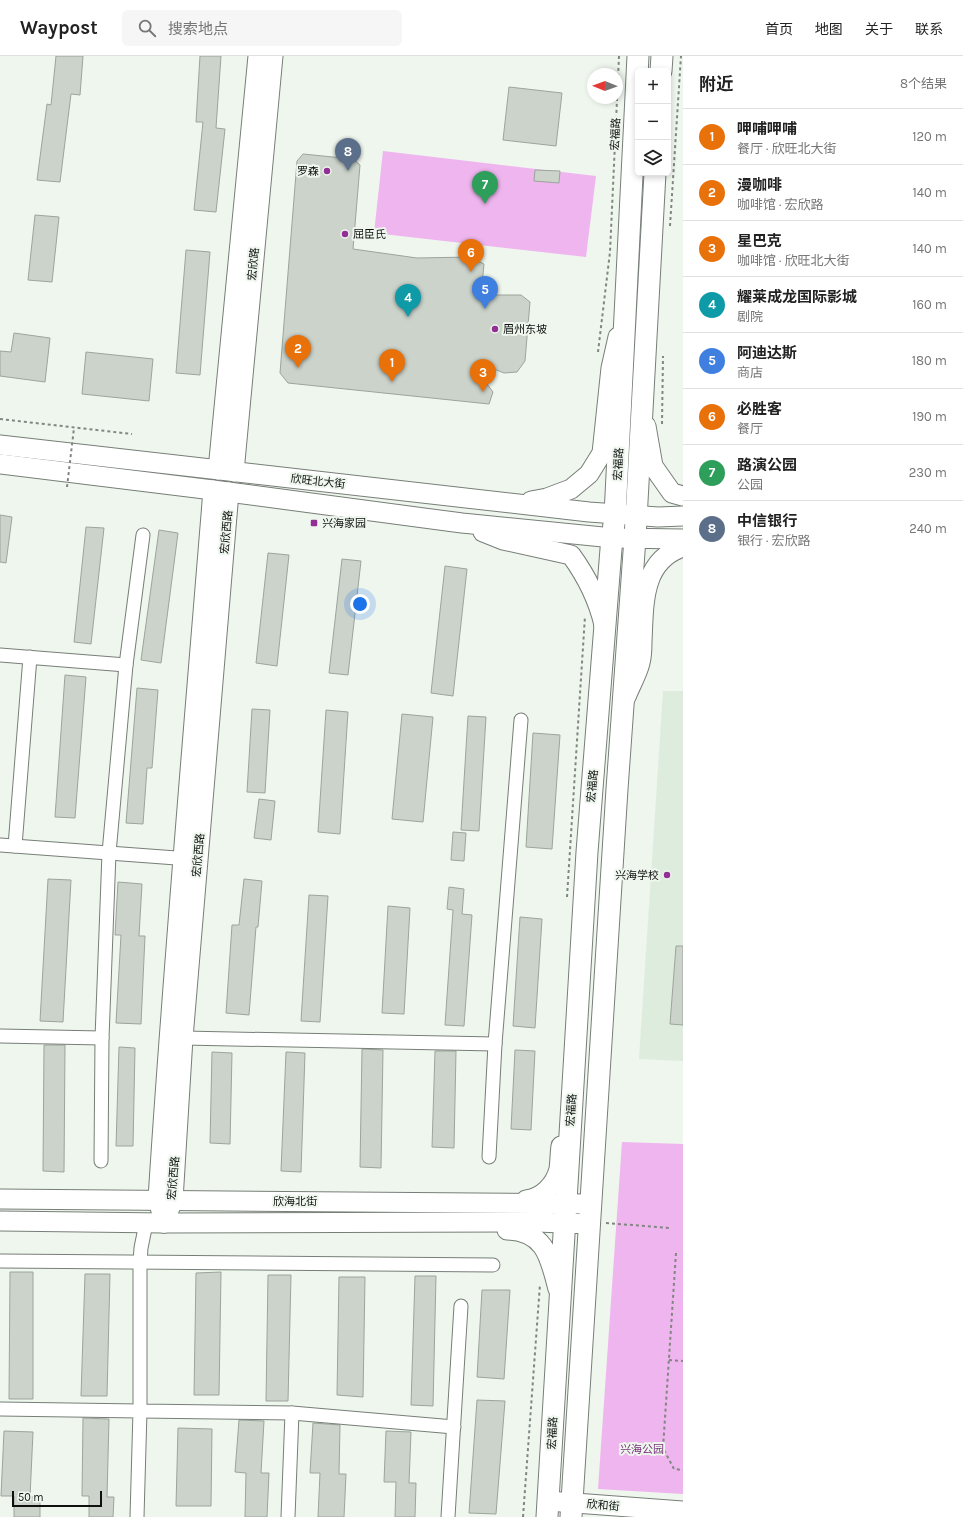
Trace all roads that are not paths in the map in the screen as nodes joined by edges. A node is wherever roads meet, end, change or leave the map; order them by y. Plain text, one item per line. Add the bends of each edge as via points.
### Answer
1 (258, 56) edge
2 (273, 56) edge
3 (638, 56) edge
4 (662, 56) edge
5 (661, 68) edge
6 (655, 176) edge
7 (626, 305) junction
8 (643, 392) junction
9 (0, 445) edge
10 (0, 464) edge
11 (226, 471) junction
12 (221, 491) junction
13 (683, 496) edge
14 (516, 504) junction
15 (616, 515) junction
16 (636, 516) junction
17 (683, 516) edge
18 (462, 523) junction
19 (143, 535) dead end
20 (613, 538) junction
21 (635, 538) junction
22 (683, 539) edge
23 (683, 547) edge
24 (605, 630) junction
25 (0, 655) edge
26 (30, 657) junction
27 (126, 665) junction
28 (624, 702) junction
29 (521, 720) dead end
30 (0, 845) edge
31 (15, 846) junction
32 (109, 853) junction
33 (191, 859) junction
34 (0, 1036) edge
35 (102, 1038) junction
36 (183, 1038) junction
37 (495, 1044) junction
38 (574, 1064) junction
39 (488, 1157) dead end
40 (102, 1161) dead end
41 (0, 1199) edge
42 (166, 1200) junction
43 (500, 1202) junction
44 (565, 1213) junction
45 (595, 1217) junction
46 (0, 1221) edge
47 (155, 1223) junction
48 (413, 1223) junction
49 (0, 1261) edge
50 (140, 1262) junction
51 (493, 1265) dead end
52 (560, 1296) junction
53 (461, 1306) dead end
54 (0, 1409) edge
55 (140, 1411) junction
56 (292, 1413) junction
57 (454, 1427) junction
58 (547, 1509) edge
59 (572, 1510) edge
60 (683, 1511) edge
61 (137, 1517) edge
62 (288, 1517) edge
63 (448, 1517) edge

1 - 11 street, 宏欣路
2 - 11 street, 宏欣路
3 - 7 main road, 宏福路
4 - 5 main road
6 - 8 main road, 宏福路
7 - 14 street via 611,368 602,453 589,474 571,489 547,498
7 - 15 main road, 宏福路
8 - 13 street via 653,466 672,492
8 - 16 main road, 宏福路
9 - 11 street, 欣旺北大街
10 - 12 street, 欣旺北大街
11 - 14 street, 欣旺北大街
12 - 18 street, 欣旺北大街
12 - 33 street, 宏欣西路
14 - 15 street, 欣旺北大街
15 - 16 street, 欣旺北大街
15 - 20 main road, 宏福路
16 - 17 street, 欣旺北大街
16 - 21 main road, 宏福路
18 - 20 street, 欣旺北大街
18 - 24 street via 503,540 571,555 592,588
19 - 27 street
20 - 21 street, 欣旺北大街
20 - 24 main road, 宏福路
21 - 22 street, 欣旺北大街
21 - 28 main road, 宏福路
23 - 28 street via 672,551 657,565 649,578 645,592 641,662
24 - 38 main road, 宏福路 via 587,852
25 - 26 street
26 - 27 street
26 - 31 street
27 - 32 street
28 - 45 main road, 宏福路
29 - 37 street
30 - 31 street
31 - 32 street
32 - 33 street
32 - 35 street
33 - 36 street, 宏欣西路
33 - 42 street, 宏欣西路 via 168,1037
34 - 35 street
35 - 40 street
36 - 37 street
36 - 42 street, 宏欣西路
37 - 39 street
38 - 43 street via 564,1119 559,1169 552,1184 546,1192 532,1199
38 - 44 main road, 宏福路
41 - 42 street, 欣海北街
42 - 43 street, 欣海北街
42 - 47 street, 宏欣西路
43 - 44 street, 欣海北街
44 - 45 street, 欣海北街
44 - 48 street, 欣海北街
44 - 52 main road, 宏福路
45 - 59 main road, 宏福路
46 - 47 street, 欣海北街
47 - 48 street, 欣海北街
47 - 50 street via 141,1248
48 - 52 street via 454,1230 517,1230 529,1234 541,1243 550,1257
49 - 50 street
50 - 51 street
50 - 55 street
52 - 58 main road, 宏福路
53 - 57 street
54 - 55 street
55 - 56 street
55 - 61 street
56 - 57 street
56 - 62 street
57 - 63 street
58 - 59 street, 欣和街
59 - 60 street, 欣和街

